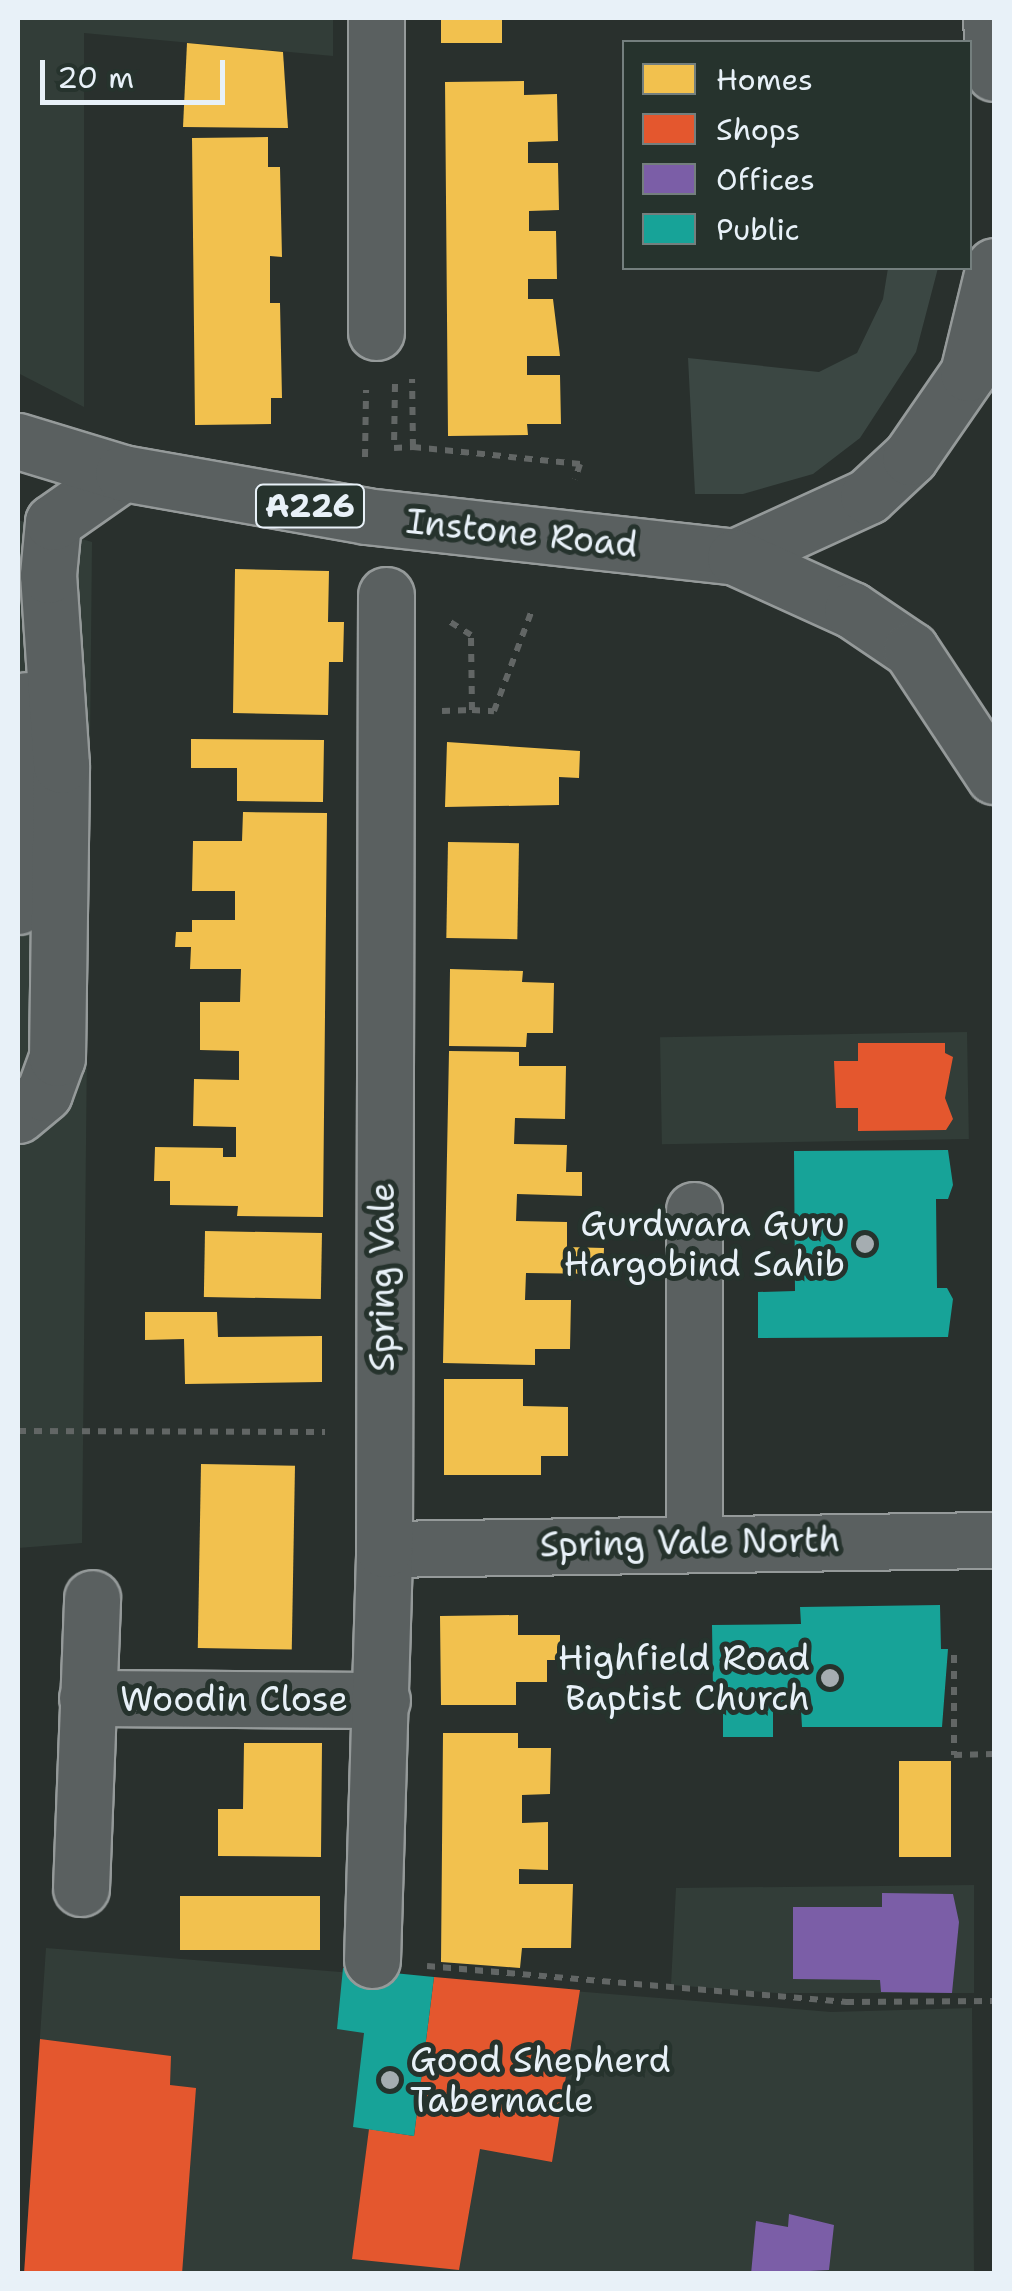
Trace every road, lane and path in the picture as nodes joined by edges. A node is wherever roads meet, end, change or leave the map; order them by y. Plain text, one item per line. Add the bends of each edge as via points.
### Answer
1 (376, 18) edge
2 (991, 18) edge
3 (994, 73) edge
4 (994, 266) edge
5 (379, 359) junction
6 (18, 441) edge
7 (414, 447) junction
8 (365, 463) dead end
9 (123, 473) junction
10 (574, 482) dead end
11 (736, 557) junction
12 (409, 600) joint
13 (18, 603) edge
14 (533, 607) dead end
15 (472, 710) junction
16 (386, 713) junction
17 (994, 776) edge
18 (18, 906) edge
19 (18, 1115) edge
20 (694, 1210) dead end
21 (18, 1431) edge
22 (382, 1432) junction
23 (994, 1540) edge
24 (694, 1542) junction
25 (384, 1550) junction
26 (92, 1598) dead end
27 (954, 1655) dead end
28 (87, 1698) junction
29 (382, 1700) junction
30 (994, 1754) edge
31 (80, 1888) dead end
32 (372, 1960) joint
33 (994, 2001) edge

1 - 5 street
2 - 3 street
4 - 11 street via 968,373 910,457 868,496
5 - 7 path via 394,448
5 - 7 path via 412,355
5 - 8 path
6 - 9 street, Instone Road / A226
7 - 10 path via 580,464
9 - 11 street, Instone Road / A226 via 366,516
9 - 19 street via 53,522 48,576 62,765 57,1058 44,1093
11 - 17 street, Instone Road / A226 via 852,610 912,650
12 - 15 path via 472,635
12 - 16 street, Spring Vale
13 - 18 street via 27,673
14 - 15 path via 494,711
15 - 16 path
16 - 22 street, Spring Vale
20 - 24 street
21 - 22 path
22 - 25 street, Spring Vale
23 - 24 street, Spring Vale North
24 - 25 street, Spring Vale North
25 - 29 street, Spring Vale
26 - 28 street, Woodin Close
27 - 30 path via 954,1755
28 - 29 street, Woodin Close
28 - 31 street, Woodin Close
29 - 32 street, Spring Vale
32 - 33 path via 826,2000

